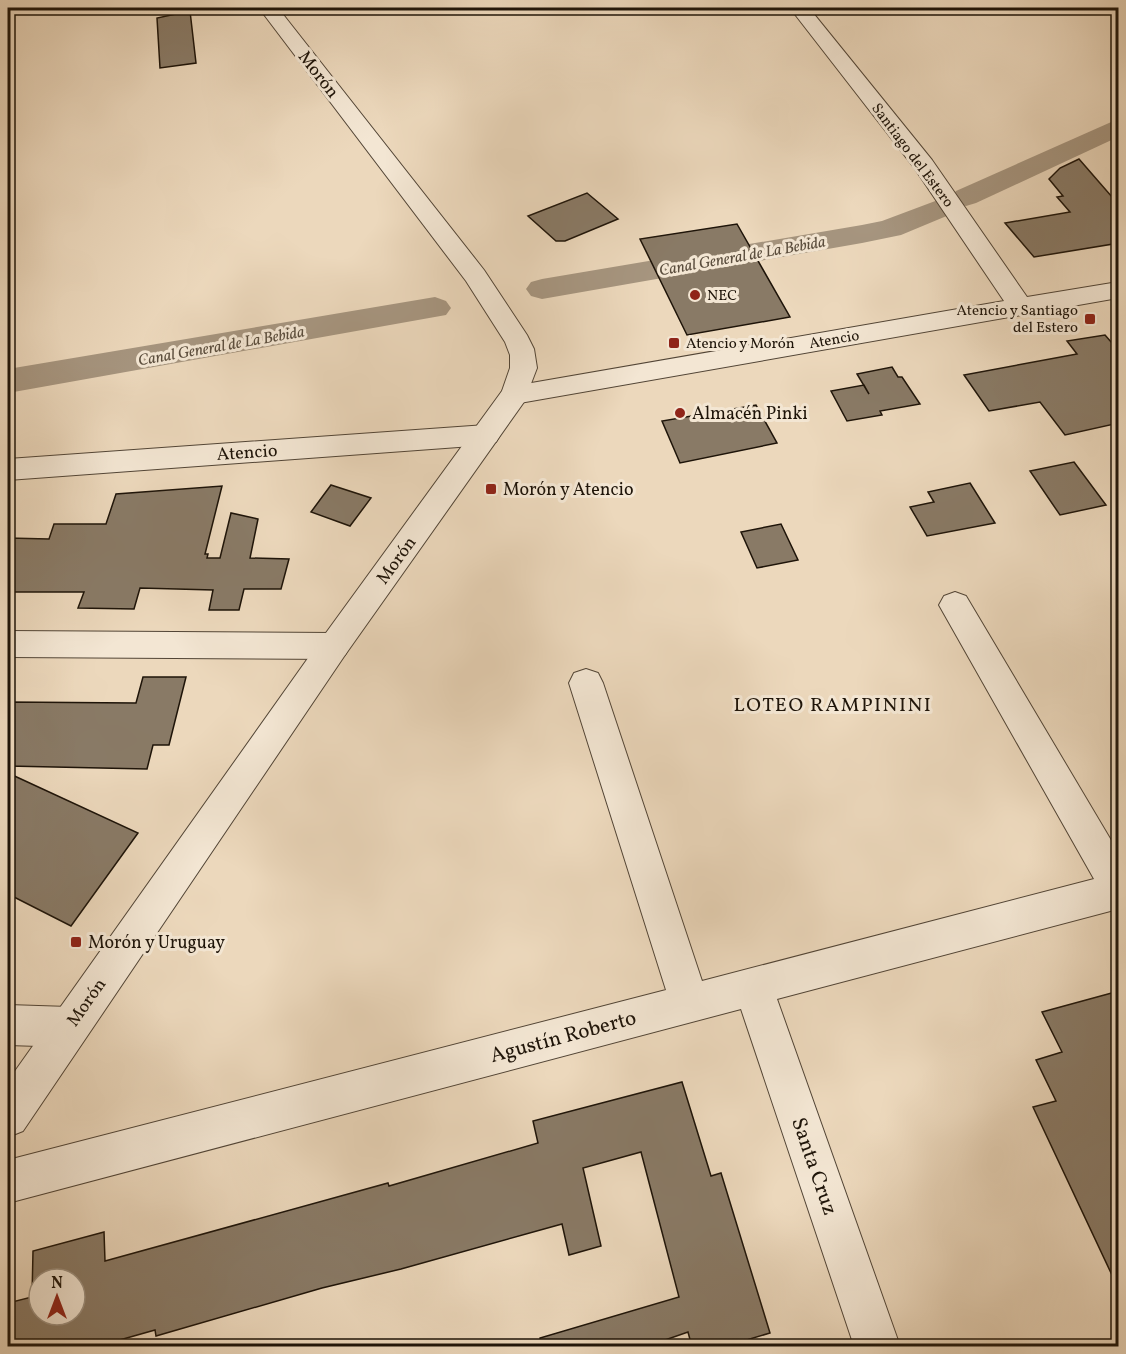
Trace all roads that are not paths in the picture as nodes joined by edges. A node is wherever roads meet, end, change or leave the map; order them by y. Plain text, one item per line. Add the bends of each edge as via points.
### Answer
1 (268, 8) edge
2 (799, 8) edge
3 (1119, 290) edge
4 (1021, 307) junction
5 (514, 395) junction
6 (486, 435) junction
7 (8, 470) edge
8 (955, 605) dead end
9 (8, 644) edge
10 (334, 646) junction
11 (586, 683) dead end
12 (1119, 886) edge
13 (1119, 891) edge
14 (753, 986) junction
15 (690, 1003) junction
16 (8, 1025) edge
17 (69, 1027) junction
18 (8, 1116) edge
19 (8, 1182) edge
20 (877, 1347) edge

1 - 5 street, Morón via 475,276 518,341 524,352 525,374
2 - 4 street, Santiago del Estero via 924,165
3 - 4 street, Atencio
4 - 5 street, Atencio
5 - 6 street, Morón
6 - 7 street, Atencio
6 - 10 street, Morón
8 - 12 street
9 - 10 street
10 - 17 street, Morón
11 - 15 street
13 - 14 street, Agustín Roberto
14 - 15 street, Agustín Roberto
14 - 20 street, Santa Cruz
15 - 19 street, Agustín Roberto
16 - 17 street
17 - 18 street, Morón

